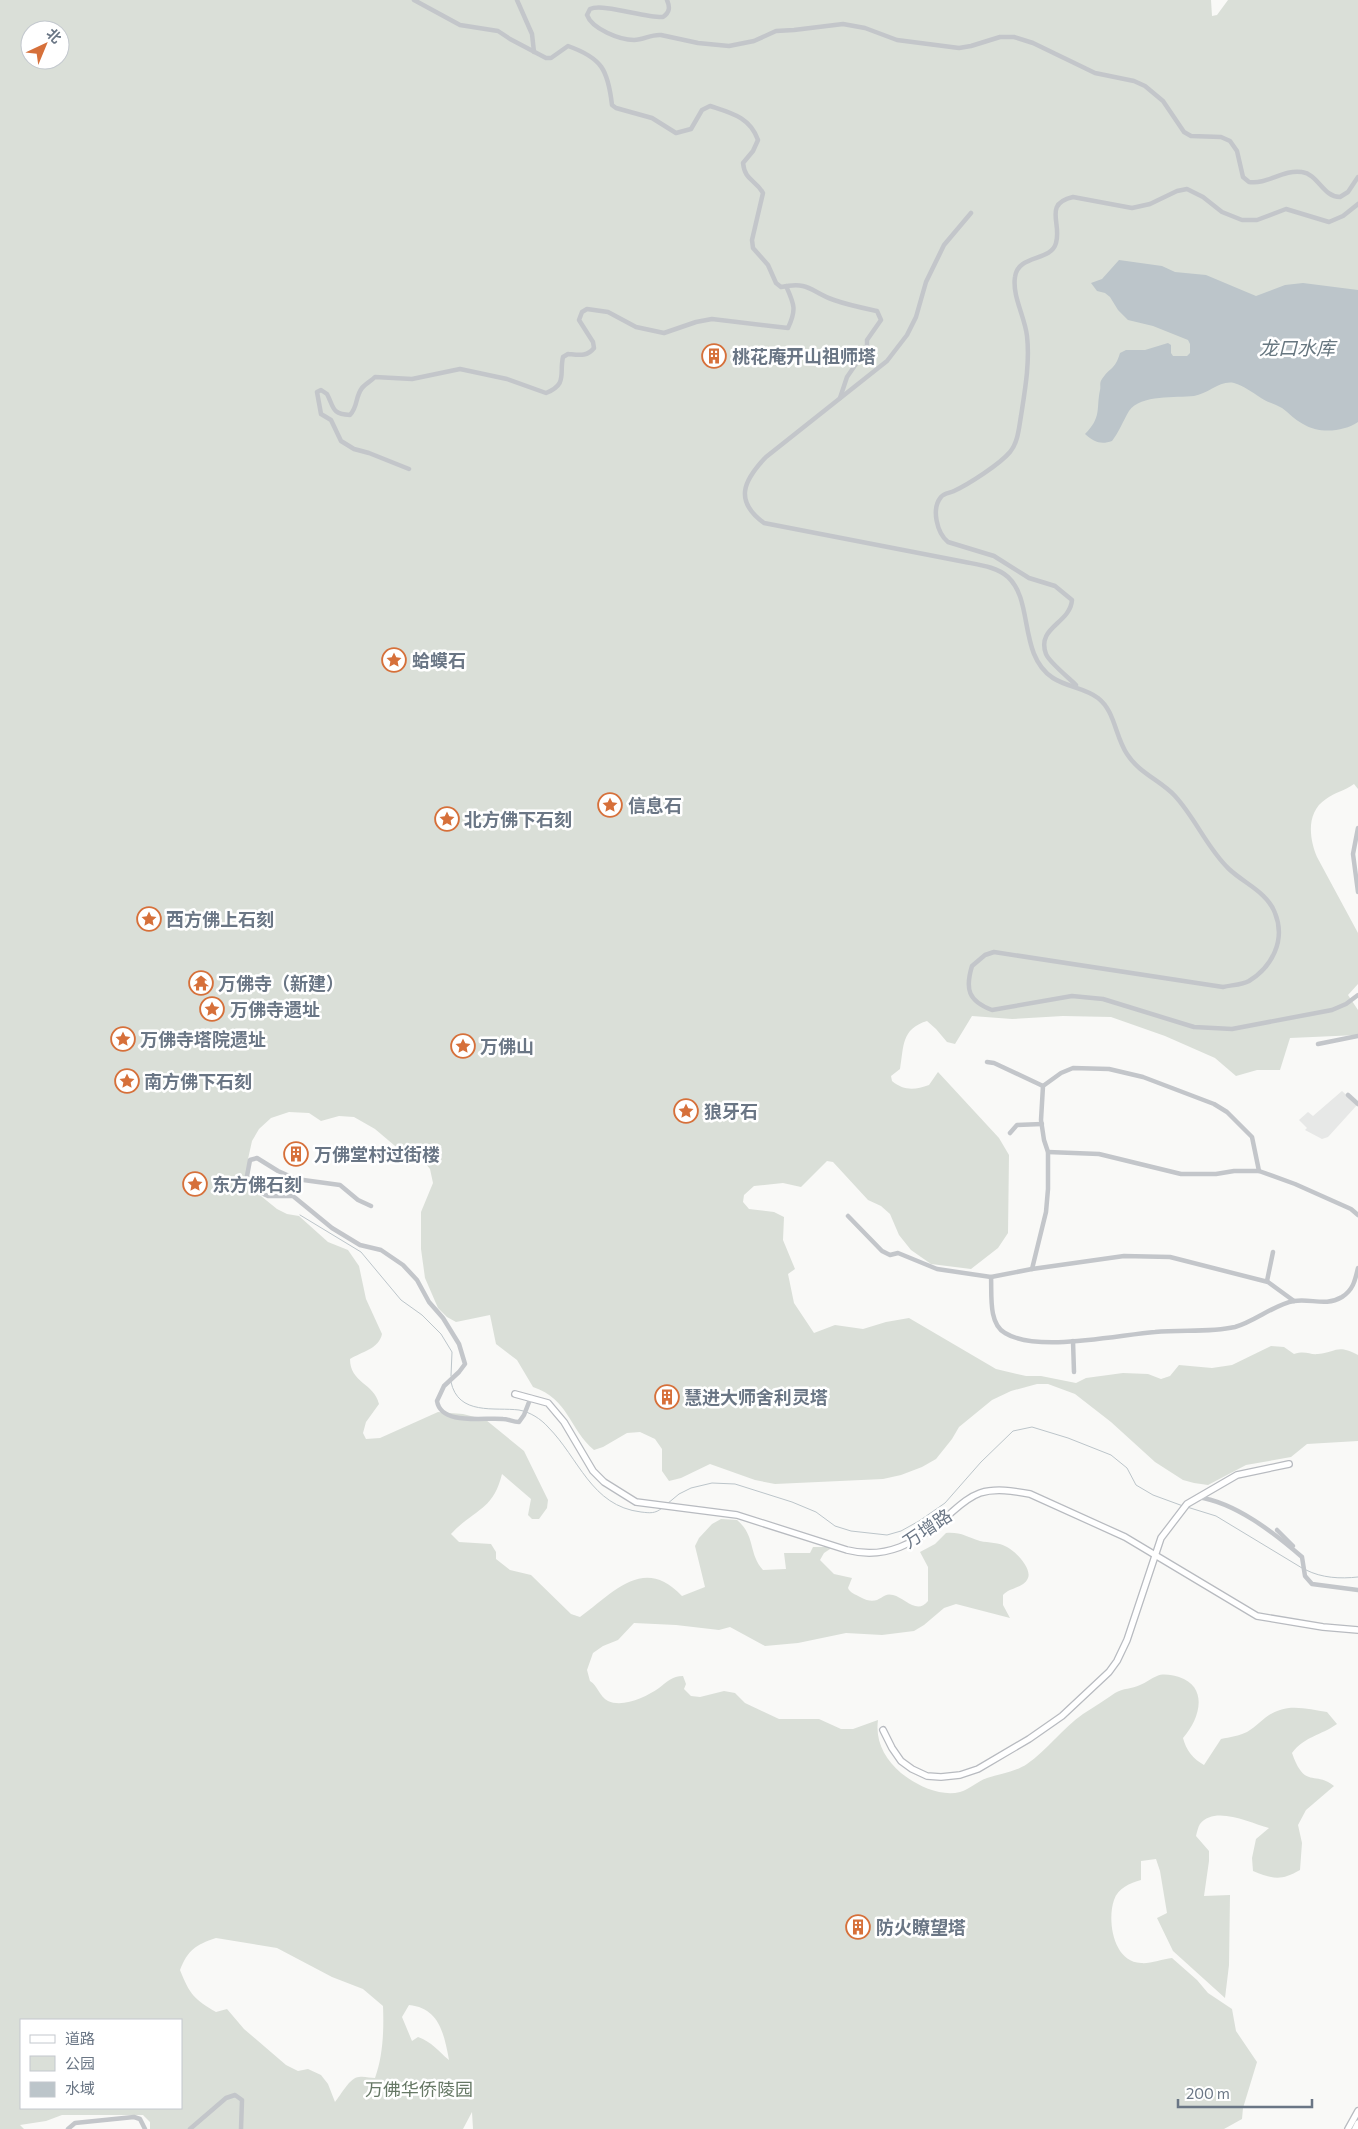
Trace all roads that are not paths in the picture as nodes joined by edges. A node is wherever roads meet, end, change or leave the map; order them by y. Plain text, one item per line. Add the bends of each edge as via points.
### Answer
1 (414, 0) edge
2 (516, 0) edge
3 (667, 0) edge
4 (534, 52) junction
5 (1358, 176) edge
6 (1358, 204) edge
7 (971, 213) dead end
8 (786, 286) junction
9 (839, 400) junction
10 (409, 469) dead end
11 (1078, 688) junction
12 (1358, 828) edge
13 (1358, 892) edge
14 (1358, 995) edge
15 (1358, 1036) edge
16 (1318, 1044) dead end
17 (987, 1062) dead end
18 (1043, 1086) junction
19 (1348, 1095) dead end
20 (1358, 1104) edge
21 (1042, 1124) junction
22 (1010, 1133) dead end
23 (1048, 1152) junction
24 (1259, 1171) junction
25 (371, 1206) dead end
26 (1358, 1215) edge
27 (848, 1216) dead end
28 (1273, 1252) dead end
29 (1358, 1268) edge
30 (1032, 1269) junction
31 (992, 1277) junction
32 (1267, 1281) junction
33 (1356, 1283) edge
34 (1294, 1301) junction
35 (1073, 1341) junction
36 (1074, 1372) dead end
37 (515, 1394) dead end
38 (530, 1397) junction
39 (1289, 1464) dead end
40 (1195, 1499) junction
41 (1277, 1530) dead end
42 (1297, 1552) junction
43 (1156, 1555) junction
44 (1358, 1590) edge
45 (1358, 1630) edge
46 (883, 1730) dead end
47 (1358, 2111) edge
48 (1358, 2123) edge
49 (68, 2129) edge
50 (145, 2129) edge
51 (190, 2129) edge
52 (241, 2129) edge
53 (1348, 2129) edge
54 (1355, 2129) edge

1 - 4 street via 460,25 498,31
2 - 4 street via 532,34
3 - 5 street via 670,7 663,16 598,7 590,9 587,15 598,26 633,40 653,34 717,46 754,41 776,31 843,24 897,40 959,48 1000,37 1014,37 1095,72 1145,86 1164,101 1184,132 1191,136 1221,137 1230,141 1237,150 1243,177 1249,182 1264,182 1302,172 1331,195 1340,197 1348,192
4 - 8 street via 551,58 568,46 586,52 595,59 609,80 612,105 652,118 676,133 691,129 702,110 710,106 739,116 754,129 758,140 743,163 747,178 763,192 753,248 768,265 776,283
6 - 11 street via 1329,222 1286,209 1247,221 1230,216 1187,189 1132,208 1073,196 1065,198 1055,210 1057,238 1054,248 1022,264 1017,270 1015,286 1027,335 1028,362 1015,443 997,463 943,495 938,502 938,528 948,542 994,556 1030,578 1055,586 1072,600 1069,614 1050,629 1044,640 1046,654
7 - 9 street via 944,244 907,335 888,360
8 - 9 street via 808,287 832,300 877,312 881,320 847,377
8 - 10 street via 795,307 788,328 712,319 664,333 636,327 608,312 587,309 582,312 580,320 594,342 594,348 587,354 563,357 562,380 554,390 546,393 507,379 460,369 412,379 375,377 362,388 356,410 350,415 336,412 327,394 321,390 317,392 322,414 331,420 341,440 354,449
9 - 11 street via 754,469 746,483 744,499 752,513 764,523 990,567 1007,576 1016,586 1034,656 1053,678
11 - 14 street via 1098,698 1111,712 1116,734 1127,755 1142,773 1174,795 1212,852 1260,892 1275,913 1279,937 1271,963 1248,982 1223,987 994,952 972,966 968,987 972,999 992,1010 1072,996 1103,999 1194,1026 1232,1029 1332,1010
12 - 13 street via 1353,854
15 - 16 street
17 - 18 street
18 - 21 street
18 - 24 street via 1073,1068 1109,1069 1143,1077 1214,1104 1252,1137
19 - 20 street
21 - 22 street via 1017,1125
21 - 23 street
23 - 24 street via 1099,1154 1181,1174
23 - 30 street via 1046,1212
24 - 26 street via 1295,1184
25 - 38 street via 340,1185 296,1179 257,1158 250,1160 247,1176 257,1191 268,1196 293,1196 332,1228 360,1245 381,1250 403,1265 416,1280 459,1344 465,1364 441,1390 437,1401 440,1408 452,1417 518,1422
27 - 31 street via 882,1252 890,1255 898,1252 937,1269
28 - 32 street
29 - 33 street
30 - 31 street
30 - 32 street via 1149,1255 1188,1260
31 - 35 street via 992,1310 1000,1330 1028,1340
32 - 34 street
33 - 34 street via 1341,1298 1326,1303
34 - 35 street via 1236,1326
35 - 36 street
37 - 38 street, 万增路
38 - 43 street, 万增路 via 548,1403 564,1422 593,1471 636,1502 737,1515 847,1550 878,1554 910,1542 979,1494 995,1490 1015,1491 1068,1511
39 - 40 street via 1237,1475
40 - 42 street via 1216,1500 1224,1504
40 - 43 street via 1161,1538
41 - 42 street
42 - 44 street via 1302,1557 1305,1576 1312,1584
43 - 45 street, 万增路 via 1257,1616
43 - 46 street via 1117,1661 1062,1716 1030,1739 978,1769 941,1777 912,1770 901,1761
47 - 53 street
48 - 54 street
49 - 50 street via 75,2124 134,2117 140,2119
51 - 52 street via 226,2098 236,2095 242,2100

